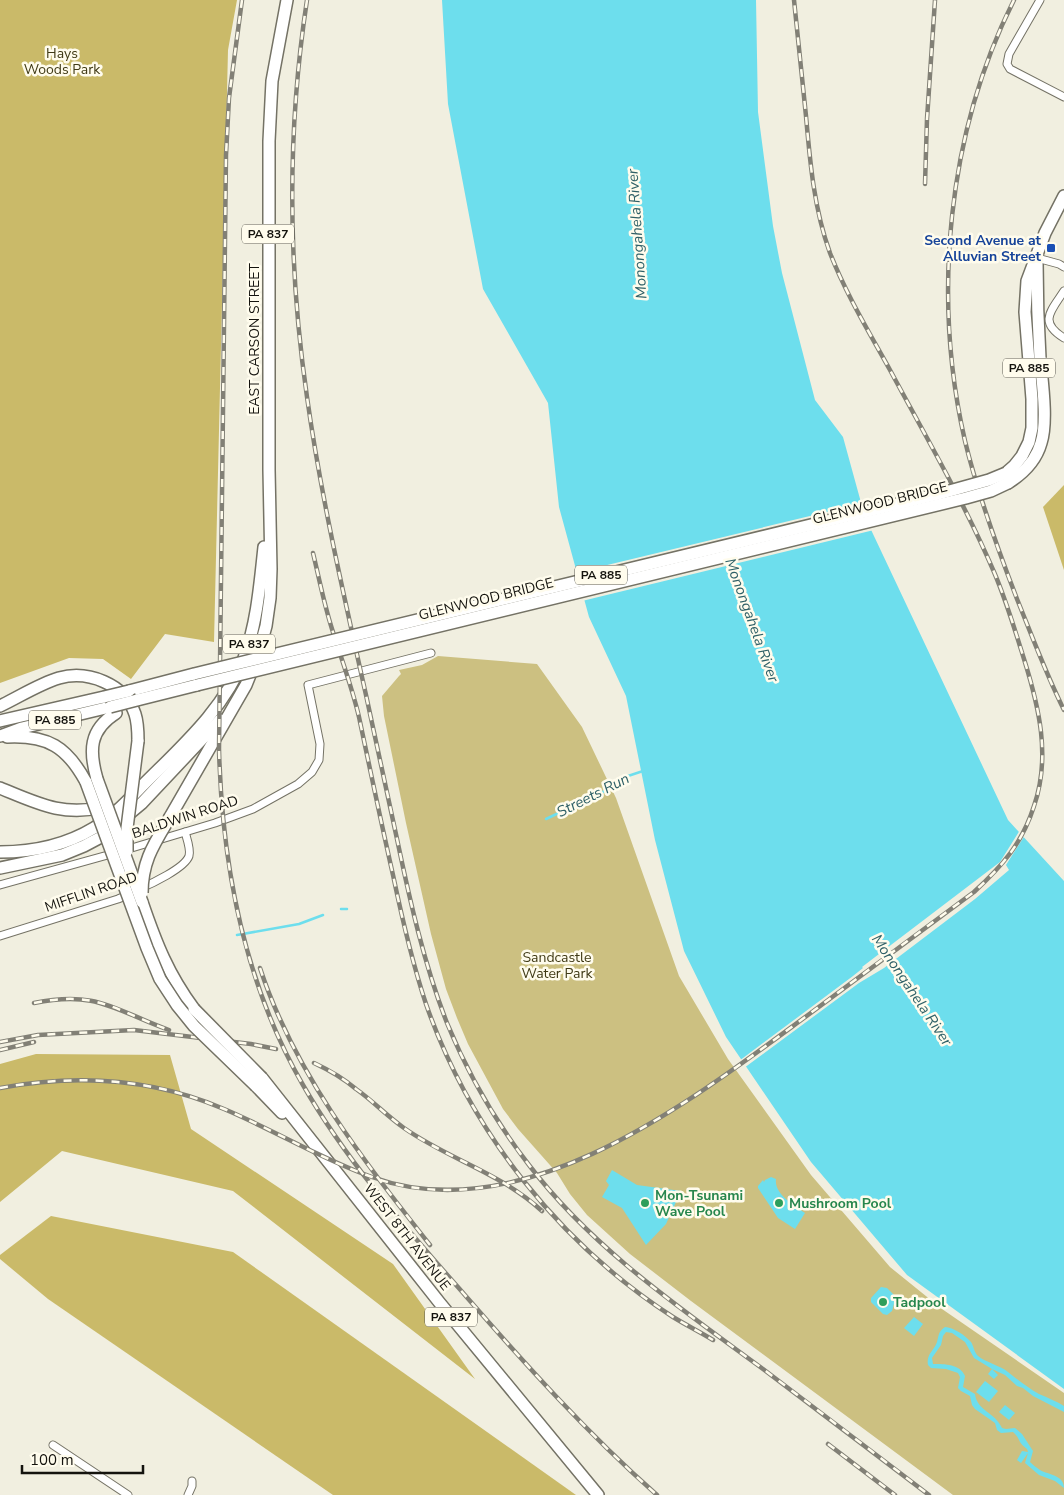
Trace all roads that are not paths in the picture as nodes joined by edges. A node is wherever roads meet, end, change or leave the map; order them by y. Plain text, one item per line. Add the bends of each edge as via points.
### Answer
1 (287, 0) edge
2 (1040, 0) edge
3 (1064, 97) edge
4 (1064, 196) edge
5 (1037, 258) junction
6 (1064, 267) edge
7 (1064, 291) edge
8 (1064, 338) edge
9 (269, 470) junction
10 (431, 653) dead end
11 (196, 680) junction
12 (246, 685) junction
13 (0, 706) edge
14 (110, 706) junction
15 (0, 721) edge
16 (0, 737) edge
17 (92, 781) junction
18 (145, 782) junction
19 (0, 788) edge
20 (185, 832) junction
21 (0, 852) edge
22 (116, 852) junction
23 (0, 868) edge
24 (129, 868) junction
25 (0, 885) edge
26 (131, 893) junction
27 (142, 902) junction
28 (0, 936) edge
29 (199, 1024) dead end
30 (259, 1082) junction
31 (53, 1445) dead end
32 (192, 1481) dead end
33 (128, 1495) edge
34 (188, 1495) edge
35 (598, 1495) edge

1 - 9 main road, EAST CARSON STREET / PA 837 via 272,80 269,142
2 - 3 street via 1009,54 1007,64 1010,69
4 - 5 main road, PA 885 via 1045,233
5 - 6 street
5 - 11 main road, GLENWOOD BRIDGE / PA 885, bridge via 1027,281 1025,298 1032,428 1029,442 1007,478
7 - 8 street via 1048,319 1053,330
9 - 12 main road, PA 837 via 270,598 266,626
9 - 18 main road, PA 837 via 260,593 243,660 216,707
10 - 20 street, BALDWIN ROAD via 308,685 320,744 319,760 312,772 298,784 252,809
11 - 14 main road, GLENWOOD BRIDGE / PA 885 via 138,701
11 - 14 main road, GLENWOOD BRIDGE / PA 885, bridge via 129,691
12 - 23 main road via 222,718 169,776 101,837 62,855
12 - 27 main road, PA 837, bridge via 153,846 144,866
13 - 24 main road, bridge via 60,678 73,676 101,680 126,698 135,713 138,727 127,828
14 - 15 main road, GLENWOOD BRIDGE / PA 885
14 - 16 main road, GLENWOOD BRIDGE / PA 885 via 22,728
14 - 17 main road via 91,750
16 - 17 main road, PA 837 via 25,736 50,743 62,750
17 - 24 main road, bridge
17 - 30 main road, PA 837, bridge via 160,979 194,1026
18 - 19 main road via 126,798 109,806 75,812 38,803
18 - 21 main road, PA 837 via 112,815 70,840 44,848
20 - 22 street, BALDWIN ROAD
20 - 26 street, MIFFLIN ROAD via 190,854 185,863
22 - 25 street, BALDWIN ROAD
22 - 26 street
24 - 27 main road, bridge
26 - 28 street, MIFFLIN ROAD
26 - 29 street via 172,984
27 - 30 main road, PA 837, bridge via 164,963 182,993
30 - 35 main road, WEST 8TH AVENUE / PA 837 via 307,1136
31 - 33 street
32 - 34 street

